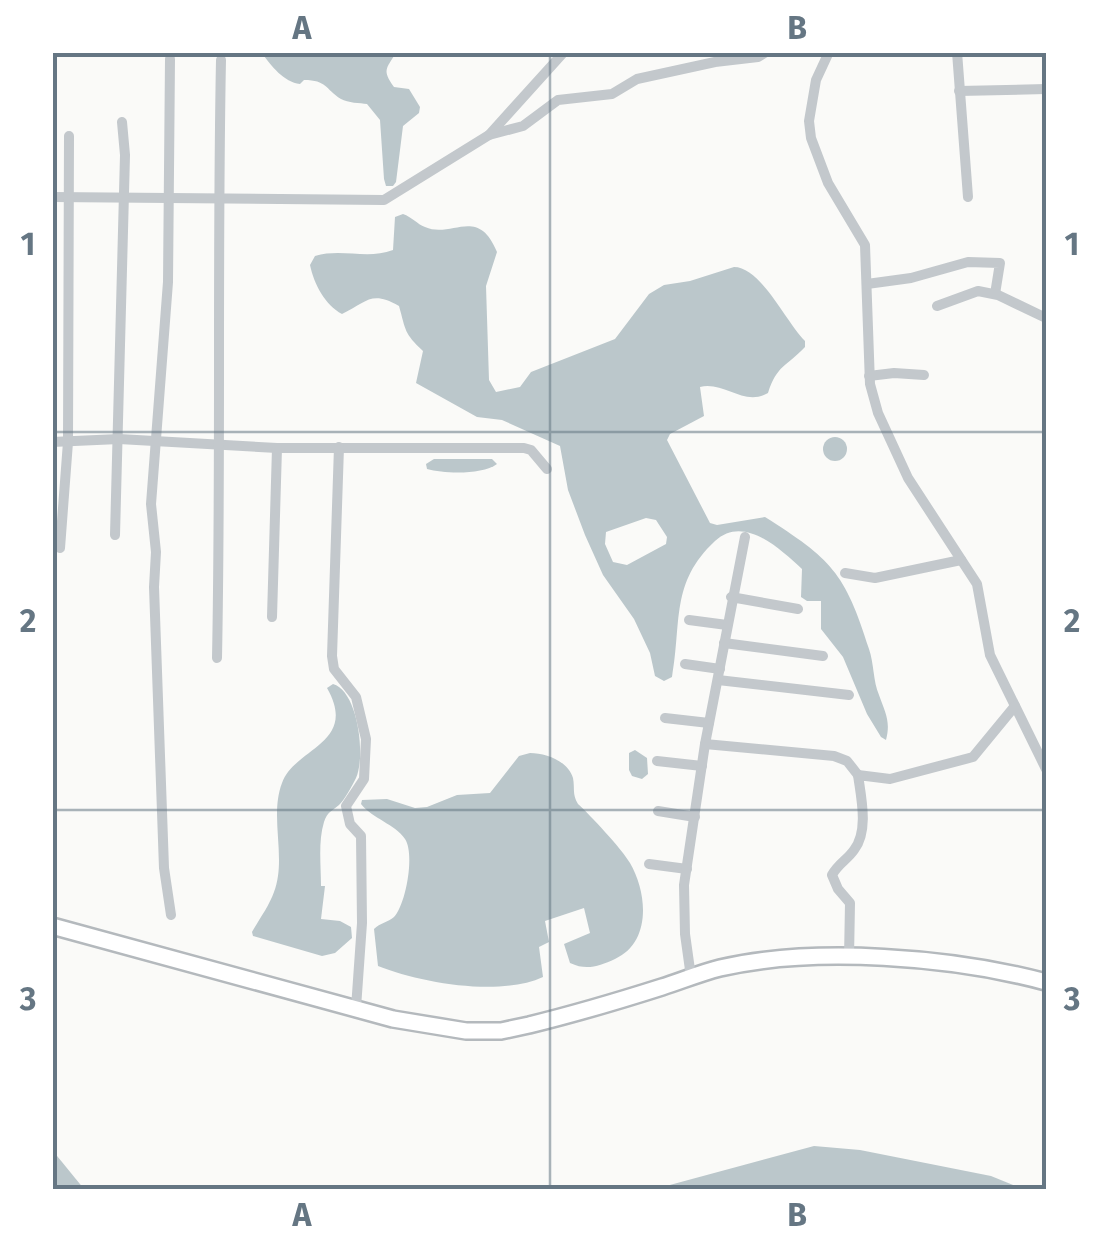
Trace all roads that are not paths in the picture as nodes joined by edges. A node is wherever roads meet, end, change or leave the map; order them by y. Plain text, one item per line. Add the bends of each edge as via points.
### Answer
1 (564, 52) edge
2 (766, 52) edge
3 (829, 52) edge
4 (957, 52) edge
5 (170, 59) dead end
6 (220, 60) dead end
7 (1046, 89) edge
8 (959, 91) junction
9 (122, 122) dead end
10 (488, 135) junction
11 (68, 136) dead end
12 (52, 197) edge
13 (66, 197) junction
14 (968, 197) dead end
15 (123, 198) junction
16 (167, 199) junction
17 (219, 200) junction
18 (867, 284) junction
19 (996, 294) junction
20 (938, 306) dead end
21 (1046, 318) edge
22 (869, 376) junction
23 (924, 376) dead end
24 (119, 439) junction
25 (52, 442) edge
26 (68, 442) junction
27 (154, 443) junction
28 (219, 444) junction
29 (339, 446) junction
30 (276, 448) junction
31 (547, 470) dead end
32 (115, 535) dead end
33 (745, 536) dead end
34 (60, 548) dead end
35 (962, 560) junction
36 (844, 573) dead end
37 (731, 596) junction
38 (798, 609) dead end
39 (272, 617) dead end
40 (689, 620) dead end
41 (726, 626) junction
42 (724, 643) junction
43 (822, 656) dead end
44 (216, 658) dead end
45 (685, 664) dead end
46 (719, 674) junction
47 (849, 695) dead end
48 (1015, 706) junction
49 (665, 718) dead end
50 (709, 724) junction
51 (705, 744) junction
52 (657, 761) dead end
53 (702, 766) junction
54 (1046, 768) edge
55 (858, 776) junction
56 (658, 810) dead end
57 (694, 817) junction
58 (649, 864) dead end
59 (686, 869) junction
60 (171, 915) dead end
61 (52, 926) edge
62 (849, 958) junction
63 (691, 977) junction
64 (1046, 982) edge
65 (356, 1008) junction

1 - 10 street
2 - 10 street via 638,80 612,94 558,100 523,126
3 - 18 street via 816,80 811,138 828,183 865,245
4 - 8 street
5 - 16 street
6 - 17 street
7 - 8 street
8 - 14 street
9 - 15 street
10 - 17 street via 384,200
11 - 13 street
12 - 13 street
13 - 15 street
13 - 26 street
15 - 16 street
15 - 24 street
16 - 17 street
16 - 27 street via 165,341
17 - 28 street
18 - 19 street via 968,262 1000,263
18 - 22 street
19 - 20 street via 978,291
19 - 21 street
22 - 23 street
22 - 35 street via 890,443
24 - 26 street
24 - 27 street
24 - 32 street
25 - 26 street
26 - 34 street
27 - 28 street
27 - 60 street via 158,724
28 - 30 street
28 - 44 street
29 - 30 street
29 - 31 street via 524,448
29 - 65 street via 332,656 334,670 356,697 366,738 364,779 346,806 361,836
30 - 39 street
33 - 37 street
35 - 36 street via 876,578
35 - 48 street via 976,584 990,655
37 - 38 street
37 - 41 street
40 - 41 street
41 - 42 street
42 - 43 street
42 - 46 street
45 - 46 street
46 - 47 street
46 - 50 street
48 - 54 street
48 - 55 street via 972,756 890,778
49 - 50 street
50 - 51 street
51 - 53 street
51 - 55 street via 834,756
52 - 53 street
53 - 57 street
55 - 62 street via 859,838 832,875 850,903
56 - 57 street
57 - 59 street
58 - 59 street
59 - 63 street
61 - 65 highway
62 - 63 highway via 769,961
62 - 64 highway via 980,966
63 - 65 highway via 501,1031 427,1026

